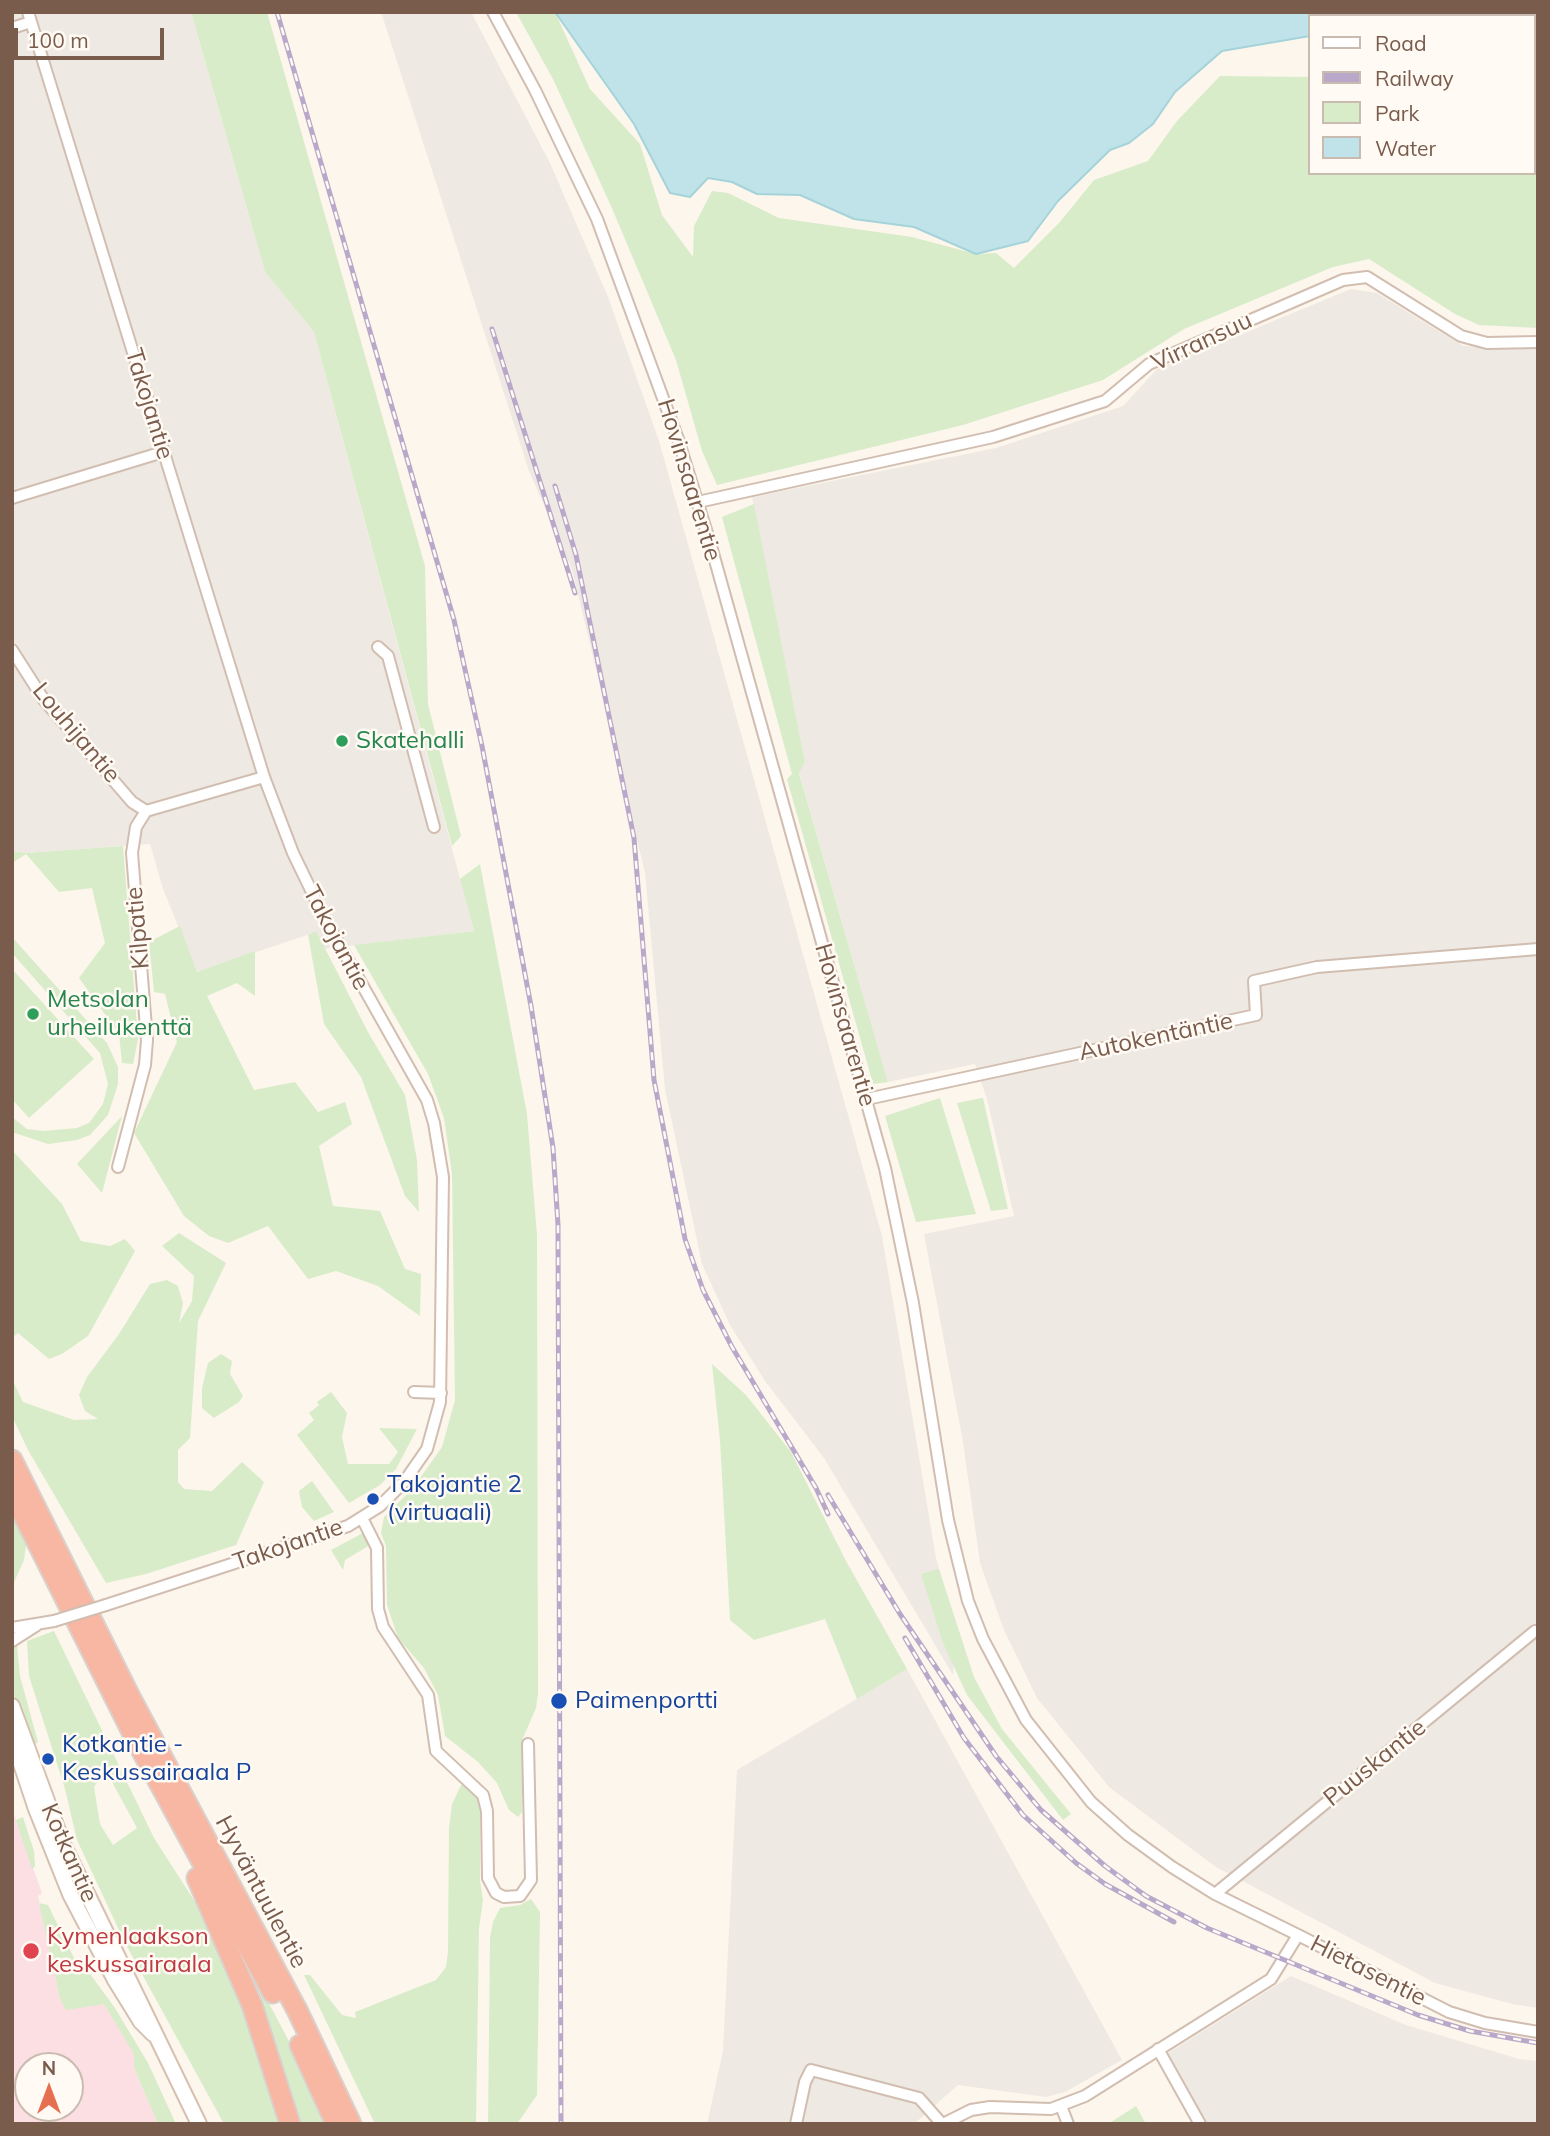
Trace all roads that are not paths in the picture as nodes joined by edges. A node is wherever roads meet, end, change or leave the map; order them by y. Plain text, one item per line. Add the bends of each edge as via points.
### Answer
1 (493, 12) edge
2 (30, 17) edge
3 (12, 28) edge
4 (1538, 342) edge
5 (163, 452) junction
6 (12, 498) edge
7 (698, 502) junction
8 (378, 647) dead end
9 (12, 650) edge
10 (264, 778) junction
11 (146, 811) junction
12 (434, 827) dead end
13 (1538, 949) edge
14 (867, 1100) junction
15 (118, 1167) dead end
16 (414, 1392) dead end
17 (441, 1392) junction
18 (12, 1461) edge
19 (12, 1492) edge
20 (362, 1518) junction
21 (37, 1625) junction
22 (12, 1628) edge
23 (1535, 1631) dead end
24 (12, 1641) edge
25 (12, 1706) edge
26 (12, 1737) edge
27 (136, 1740) junction
28 (528, 1744) dead end
29 (1215, 1895) junction
30 (1298, 1935) junction
31 (298, 2012) junction
32 (1538, 2032) edge
33 (153, 2034) junction
34 (1158, 2049) junction
35 (1062, 2106) junction
36 (199, 2124) edge
37 (290, 2124) edge
38 (336, 2124) edge
39 (351, 2124) edge
40 (363, 2124) edge
41 (796, 2124) edge
42 (942, 2124) edge
43 (1069, 2124) edge
44 (1200, 2124) edge

1 - 7 street, Hovinsaarentie via 597,219
2 - 3 street
2 - 5 street, Takojantie
4 - 7 street, Virransuu via 1487,342 1461,336 1367,277 1343,279 1149,364 1105,401 993,437
5 - 6 street
5 - 10 street, Takojantie
7 - 14 street, Hovinsaarentie
8 - 12 street via 388,656
9 - 11 street, Louhijantie via 44,700 132,802
10 - 11 street
10 - 17 street, Takojantie via 307,884 417,1078 434,1123 443,1177
11 - 15 street, Kilpatie via 136,827 132,853 147,1040
13 - 14 street, Autokentäntie via 1304,970 1254,981 1256,1015
14 - 29 street, Hovinsaarentie via 899,1228 951,1533 983,1639 1026,1720 1091,1802 1128,1835
16 - 17 street
17 - 20 street, Takojantie via 427,1449 393,1494
18 - 31 highway, Hyväntuulentie via 147,1729
19 - 27 highway, Hyväntuulentie
20 - 21 street, Takojantie, bridge via 326,1534
20 - 28 street via 377,1548 378,1609 383,1627 428,1696 436,1751 483,1795 488,1878 496,1894 504,1897 520,1896 531,1880
21 - 22 street, Takojantie
21 - 24 street, Takojantie
23 - 29 street, Puuskantie
25 - 33 street, Kotkantie via 63,1844 149,2017
26 - 33 street, Kotkantie via 70,1894 115,1980
27 - 37 highway via 252,2005
27 - 38 highway, Hyväntuulentie via 284,2013
29 - 30 street, Hovinsaarentie
30 - 32 street, Hietasentie via 1449,2012
30 - 34 street, Hietasentie via 1271,1979
31 - 39 highway, Hyväntuulentie
31 - 40 highway
33 - 36 street, Kotkantie
34 - 35 street, Hietasentie via 1086,2096
34 - 44 street
35 - 42 street, Hietasentie via 990,2107 971,2110
35 - 43 street
41 - 42 street via 811,2070 919,2098

